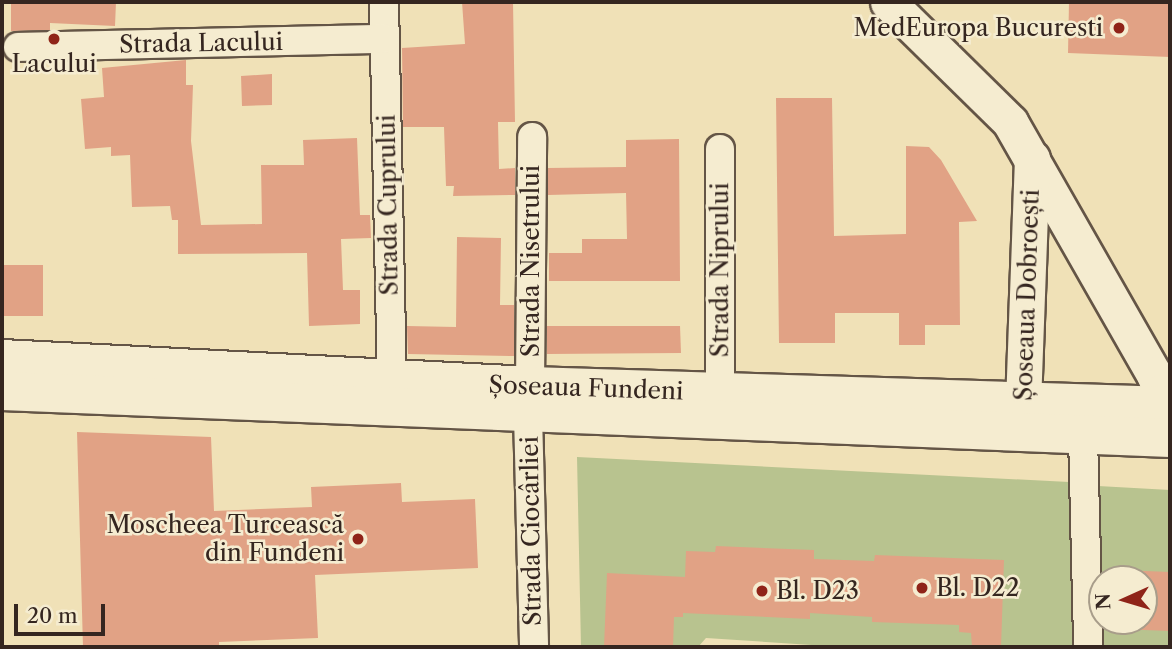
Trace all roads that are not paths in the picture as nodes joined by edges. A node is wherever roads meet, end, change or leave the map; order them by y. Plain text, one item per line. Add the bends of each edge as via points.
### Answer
1 (384, 2) edge
2 (888, 2) edge
3 (384, 39) junction
4 (18, 47) dead end
5 (532, 137) dead end
6 (720, 149) dead end
7 (1032, 158) junction
8 (2, 359) edge
9 (2, 391) edge
10 (720, 392) junction
11 (392, 394) junction
12 (529, 401) junction
13 (1022, 416) junction
14 (1166, 422) edge
15 (1083, 435) junction
16 (534, 647) edge
17 (1088, 647) edge

1 - 3 street, Strada Cuprului
2 - 7 street, Șoseaua Dobroești via 994,102
3 - 4 street, Strada Lacului
3 - 11 street, Strada Cuprului
5 - 12 street, Strada Nisetrului
6 - 10 street, Strada Niprului
7 - 13 street, Șoseaua Dobroești
7 - 14 street, Șoseaua Dobroești via 1143,353
8 - 11 main road, Șoseaua Fundeni
9 - 11 main road, Șoseaua Fundeni
10 - 12 main road, Șoseaua Fundeni
10 - 13 main road, Șoseaua Fundeni
11 - 12 main road, Șoseaua Fundeni
12 - 13 main road, Șoseaua Fundeni
12 - 16 street, Strada Ciocârliei
13 - 14 main road, Șoseaua Fundeni
13 - 15 main road, Șoseaua Fundeni
14 - 15 main road, Șoseaua Fundeni
15 - 17 street

